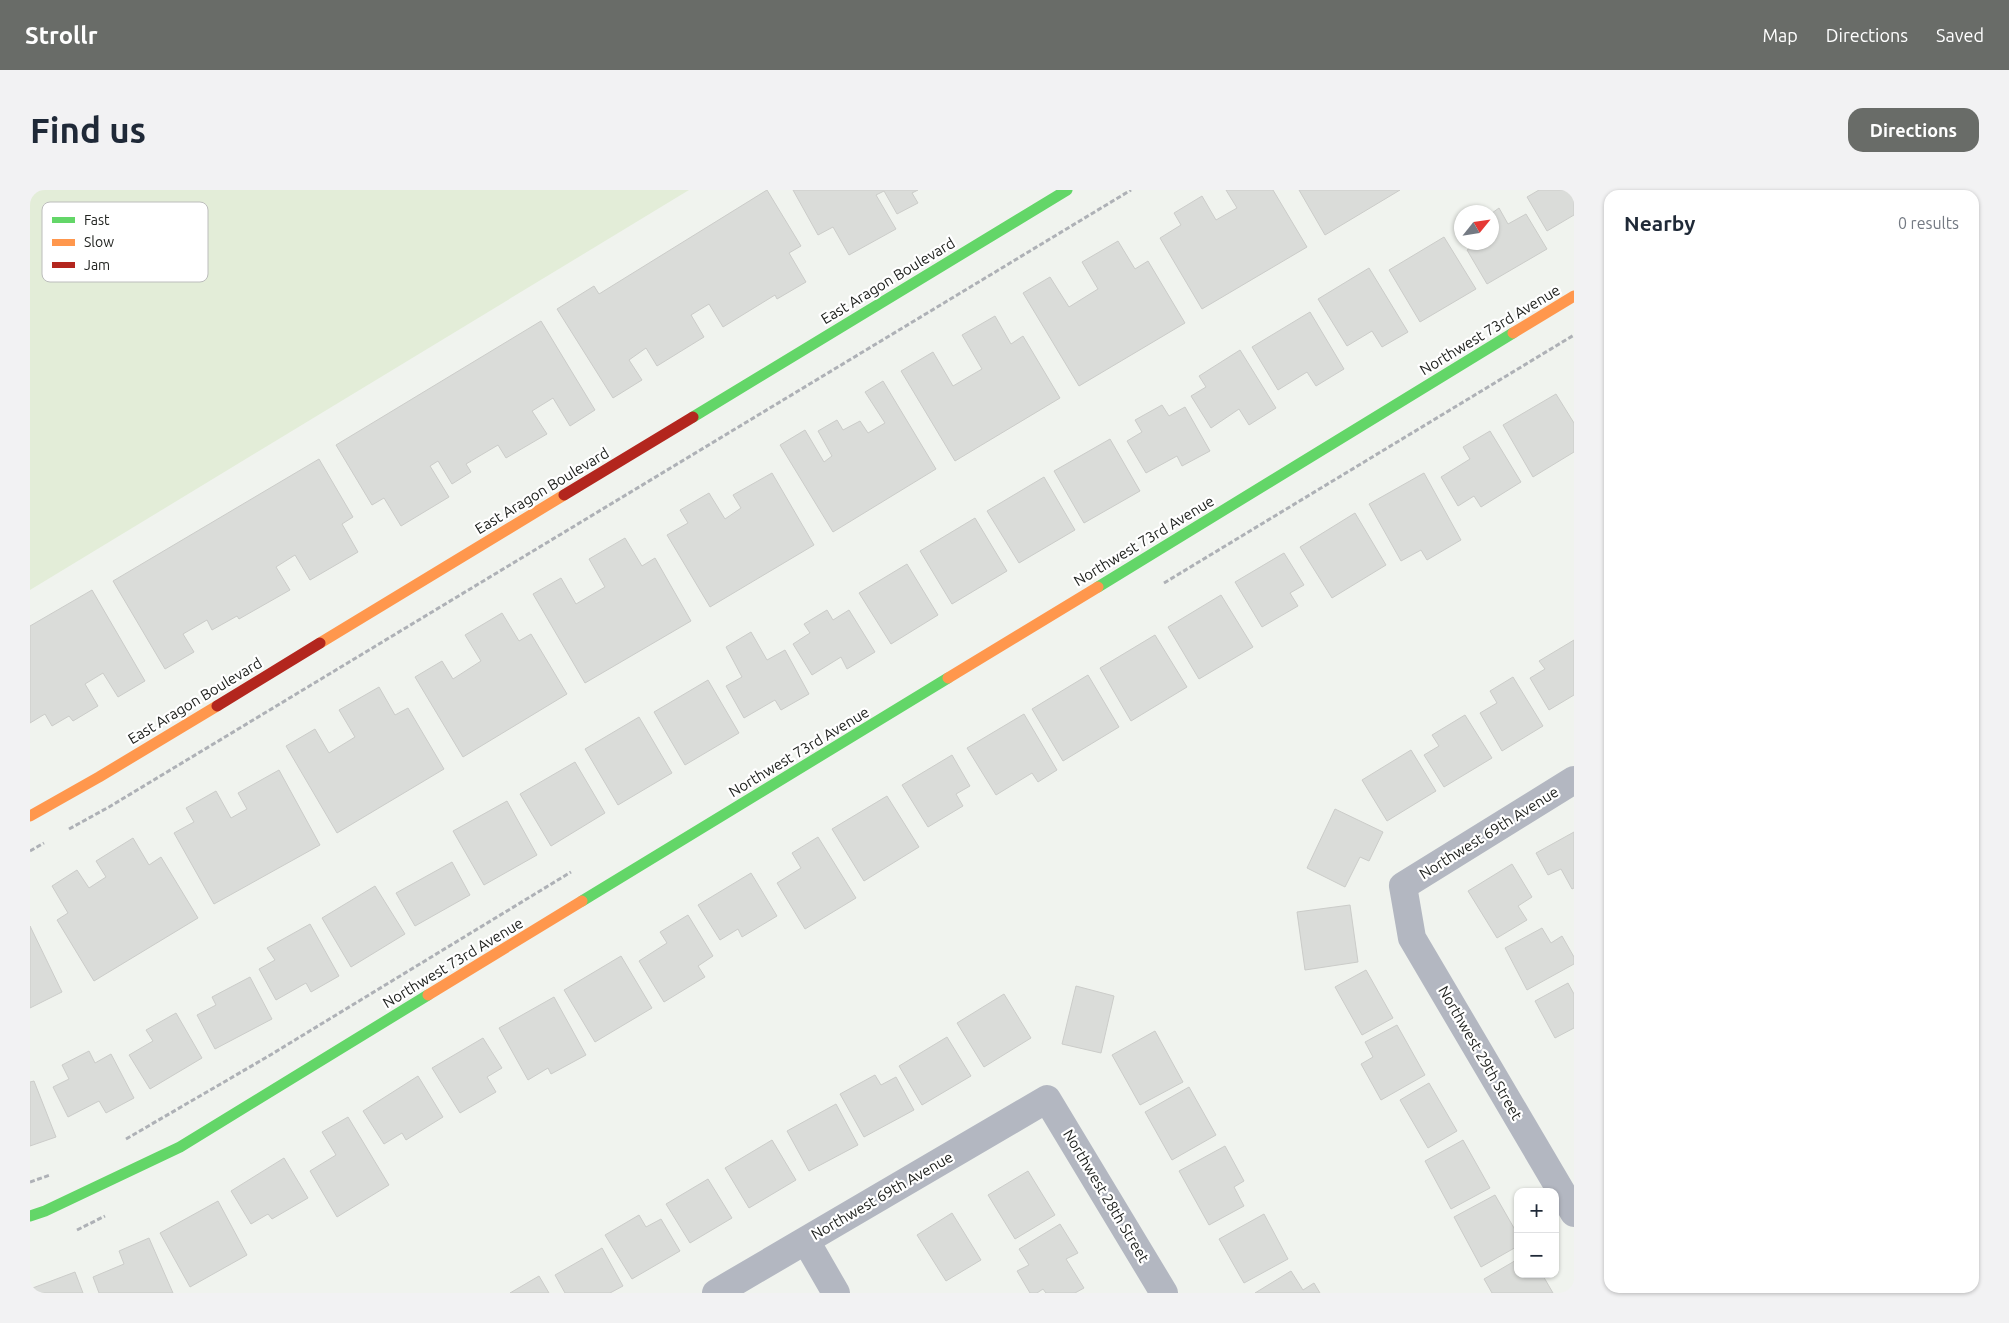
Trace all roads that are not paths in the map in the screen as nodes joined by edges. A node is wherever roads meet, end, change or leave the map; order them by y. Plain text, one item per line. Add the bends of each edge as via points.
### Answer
1 (1067, 190) edge
2 (1574, 296) edge
3 (1574, 780) edge
4 (30, 816) edge
5 (1403, 886) joint
6 (1047, 1099) joint
7 (1574, 1213) edge
8 (30, 1216) edge
9 (806, 1241) junction
10 (716, 1293) edge
11 (836, 1293) edge
12 (1164, 1293) edge

1 - 4 street, East Aragon Boulevard
2 - 8 street, Northwest 73rd Avenue via 180,1147
3 - 5 street, Northwest 69th Avenue
5 - 7 street, Northwest 29th Street via 1412,938
6 - 9 street, Northwest 69th Avenue
6 - 12 street, Northwest 28th Street
9 - 10 street, Northwest 69th Avenue
9 - 11 street

